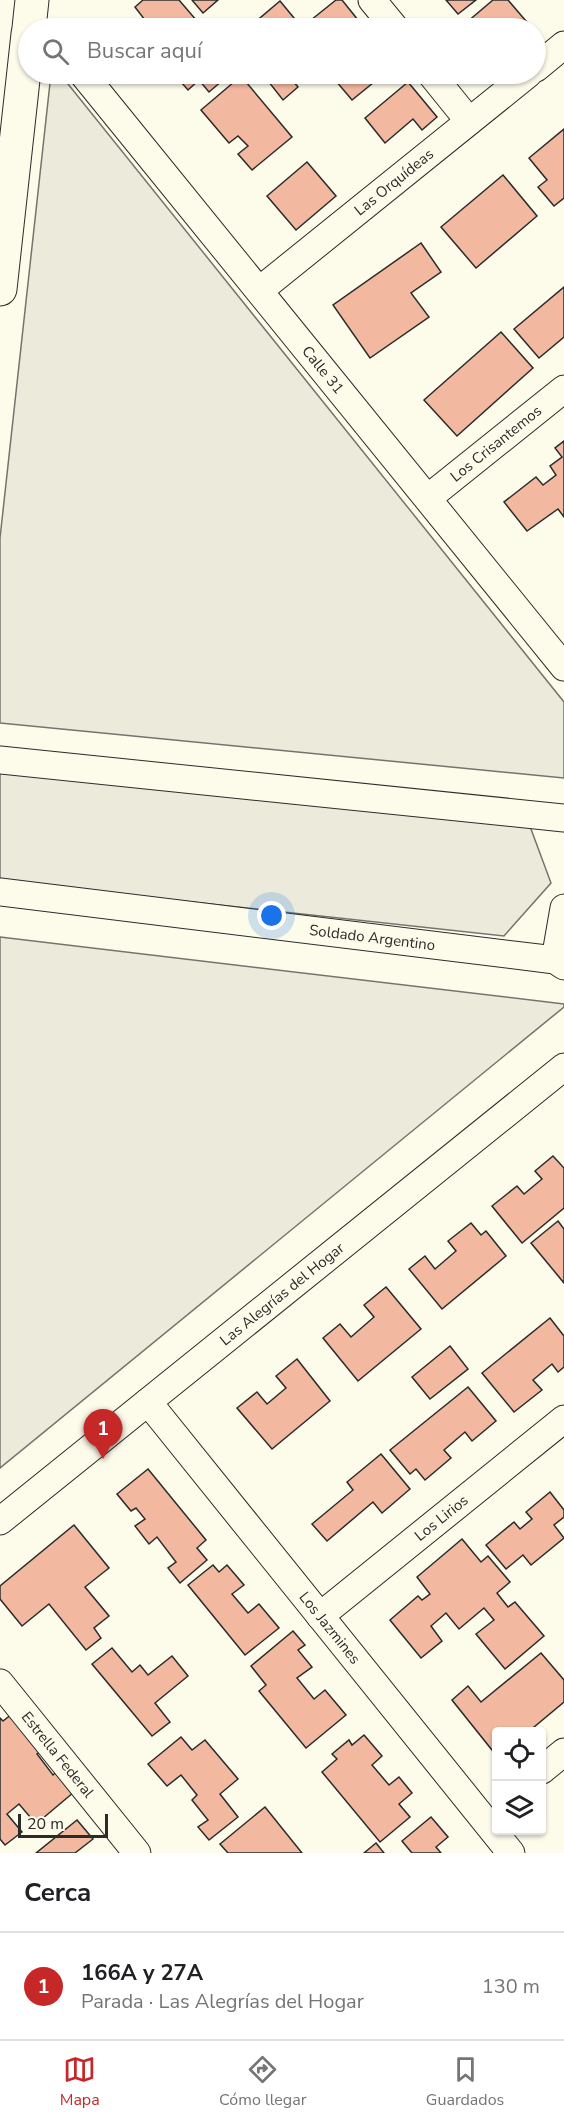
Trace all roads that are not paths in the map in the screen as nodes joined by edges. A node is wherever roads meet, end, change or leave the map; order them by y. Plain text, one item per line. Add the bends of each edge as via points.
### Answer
1 (372, 0) edge
2 (387, 18) edge
3 (564, 45) edge
4 (546, 60) edge
5 (24, 84) edge
6 (91, 84) edge
7 (439, 84) edge
8 (515, 84) edge
9 (469, 121) junction
10 (4, 216) edge
11 (0, 289) edge
12 (260, 290) junction
13 (564, 389) edge
14 (428, 498) junction
15 (564, 667) edge
16 (0, 760) edge
17 (564, 818) edge
18 (0, 892) edge
19 (564, 908) edge
20 (560, 963) edge
21 (564, 1067) edge
22 (148, 1402) junction
23 (564, 1419) edge
24 (0, 1521) edge
25 (320, 1616) junction
26 (0, 1683) edge
27 (564, 1752) edge
28 (546, 1767) edge
29 (489, 1812) edge
30 (137, 1853) edge
31 (511, 1853) edge

1 - 2 street
3 - 4 street
5 - 10 main road
6 - 12 street, Calle 31
7 - 9 street
8 - 9 street, Las Orquídeas
9 - 12 street, Las Orquídeas
10 - 11 main road
12 - 14 street, Calle 31
13 - 14 street, Los Crisantemos
14 - 15 street, Calle 31
16 - 17 street
18 - 20 street, Soldado Argentino
19 - 20 street
21 - 22 street, Las Alegrías del Hogar
22 - 24 street, Las Alegrías del Hogar
22 - 25 street, Los Jazmines
23 - 25 street, Los Lirios
25 - 29 street, Los Jazmines
26 - 30 street, Estrella Federal
27 - 28 street
29 - 31 street, Los Jazmines

